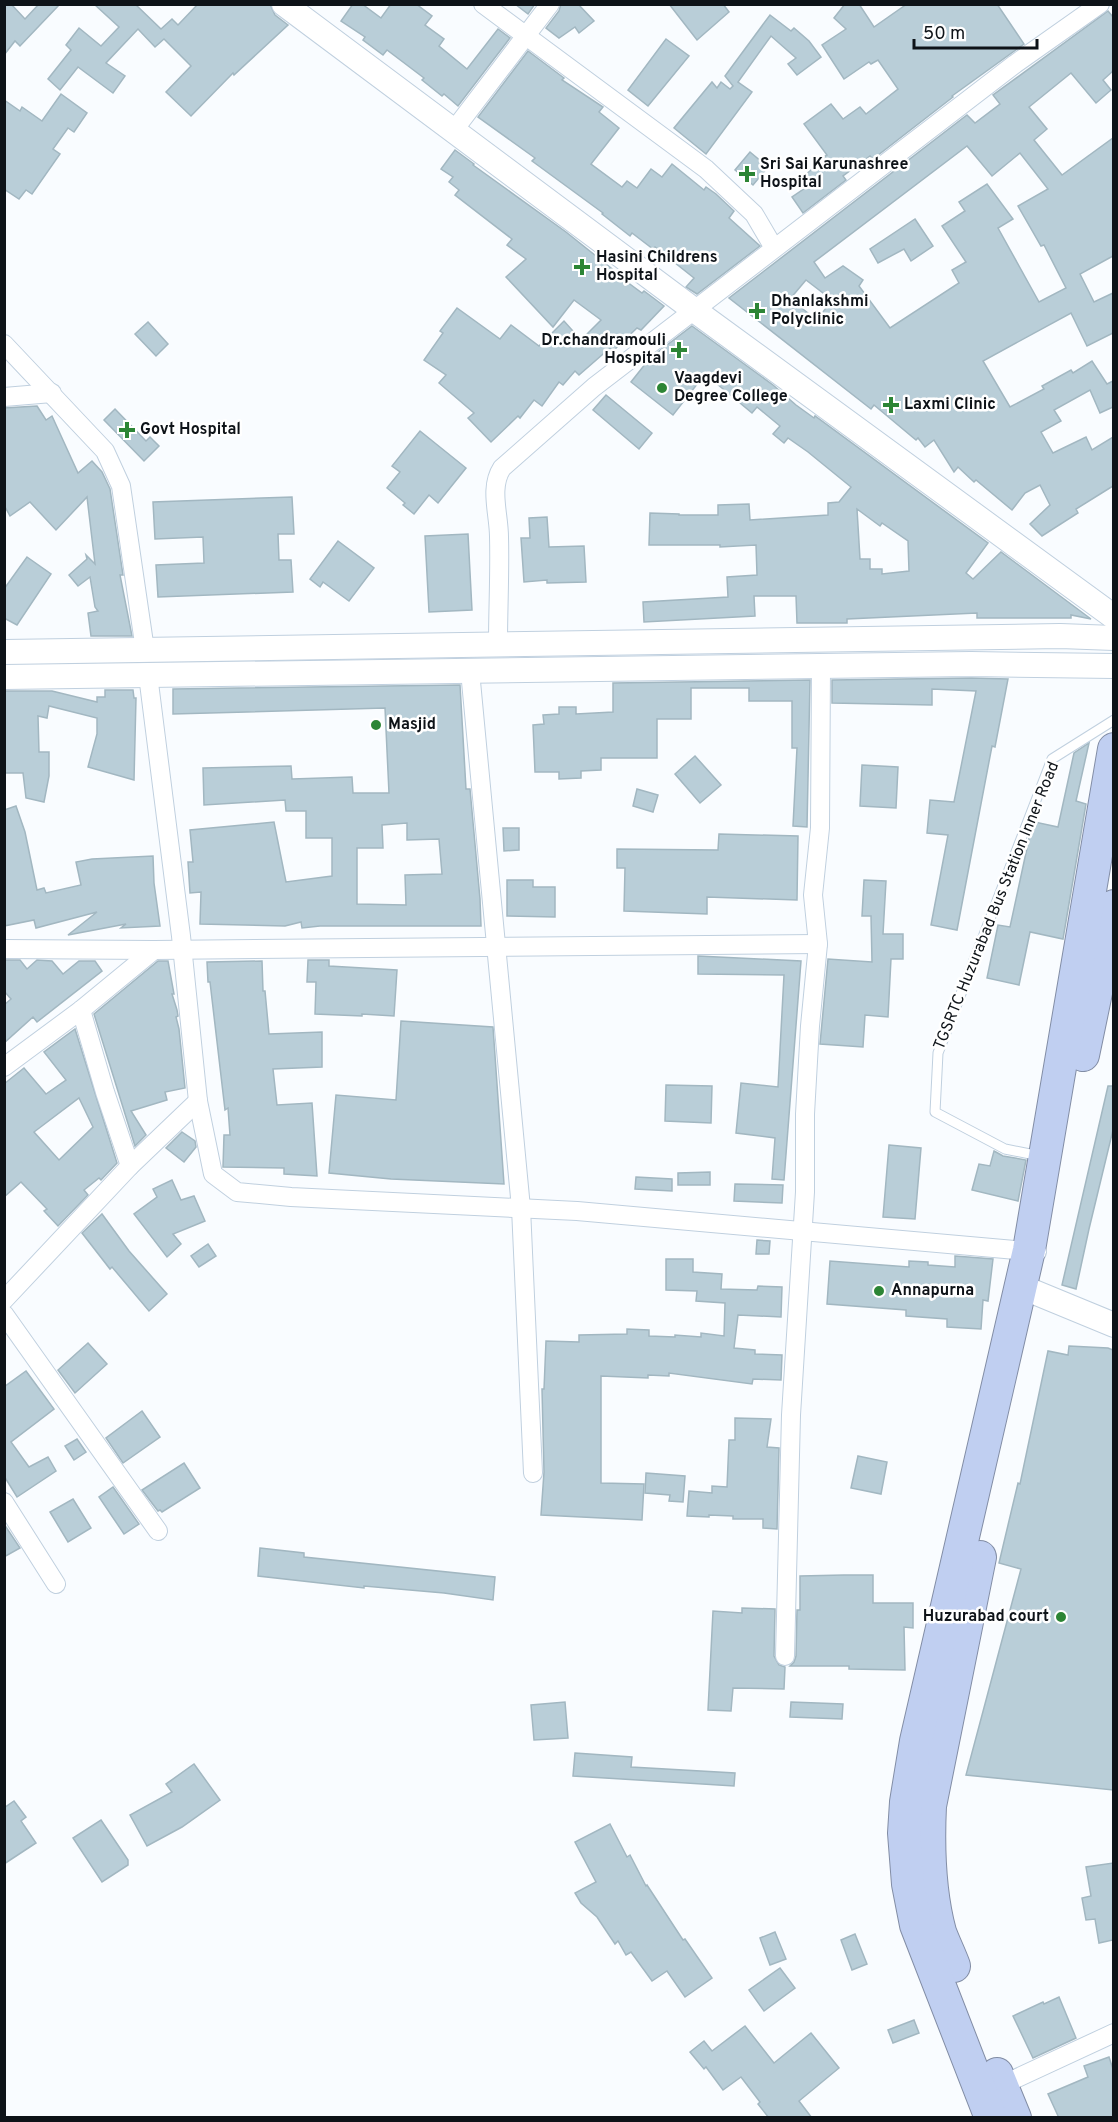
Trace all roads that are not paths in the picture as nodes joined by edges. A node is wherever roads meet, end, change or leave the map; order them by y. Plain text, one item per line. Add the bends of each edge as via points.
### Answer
1 (284, 4) edge
2 (483, 4) edge
3 (550, 4) edge
4 (1100, 4) edge
5 (524, 36) junction
6 (454, 130) junction
7 (774, 248) junction
8 (694, 310) junction
9 (4, 344) edge
10 (52, 393) junction
11 (4, 397) edge
12 (1113, 617) edge
13 (1113, 638) edge
14 (596, 643) junction
15 (498, 644) junction
16 (219, 649) junction
17 (145, 650) junction
18 (4, 652) edge
19 (821, 666) junction
20 (1113, 666) edge
21 (597, 669) junction
22 (470, 671) junction
23 (219, 674) junction
24 (148, 675) junction
25 (4, 677) edge
26 (1113, 720) edge
27 (1113, 749) edge
28 (1113, 906) edge
29 (818, 944) junction
30 (496, 947) junction
31 (4, 949) edge
32 (181, 949) junction
33 (154, 950) junction
34 (81, 1010) junction
35 (4, 1066) edge
36 (198, 1101) junction
37 (1045, 1157) junction
38 (130, 1166) junction
39 (520, 1208) junction
40 (801, 1230) junction
41 (1036, 1252) junction
42 (1028, 1290) junction
43 (4, 1300) edge
44 (4, 1314) edge
45 (1113, 1325) edge
46 (534, 1473) dead end
47 (4, 1502) edge
48 (158, 1531) dead end
49 (56, 1584) dead end
50 (785, 1656) dead end
51 (1113, 2034) edge
52 (1002, 2085) junction
53 (991, 2118) edge
54 (1015, 2118) edge

1 - 6 main road
2 - 5 street
3 - 5 street
4 - 7 street
5 - 6 street
5 - 7 street via 706,169 754,214
6 - 8 main road
7 - 8 street
8 - 12 main road
8 - 15 street via 594,387 499,472 495,497 500,535
9 - 10 street
10 - 11 street
10 - 17 street via 105,451 121,486
13 - 14 main road
14 - 15 main road
14 - 21 main road
15 - 16 main road
16 - 17 main road
16 - 23 main road
17 - 18 main road
19 - 20 main road
19 - 21 main road
19 - 29 street via 820,828 813,895
21 - 22 main road
22 - 23 main road
22 - 30 street
23 - 24 main road
24 - 25 main road
24 - 32 street
26 - 37 lane, TGSRTC Huzurabad Bus Station Inner Road via 1052,759 938,1053 935,1112 1005,1149
27 - 37 highway
28 - 41 highway
29 - 30 street
29 - 40 street
30 - 32 street
30 - 39 street
31 - 33 street
32 - 33 street
32 - 36 street
33 - 34 street
34 - 35 street
34 - 38 street
36 - 38 street
36 - 39 street via 213,1174 237,1192
37 - 41 highway
38 - 43 street
39 - 40 street
39 - 46 street
40 - 41 street
40 - 50 street via 791,1415
41 - 42 highway
42 - 45 main road
42 - 52 highway via 929,1817 931,1878 940,1932
42 - 53 highway via 916,1741 904,1833 916,1925
44 - 48 street
47 - 49 street
51 - 52 street
52 - 54 highway

